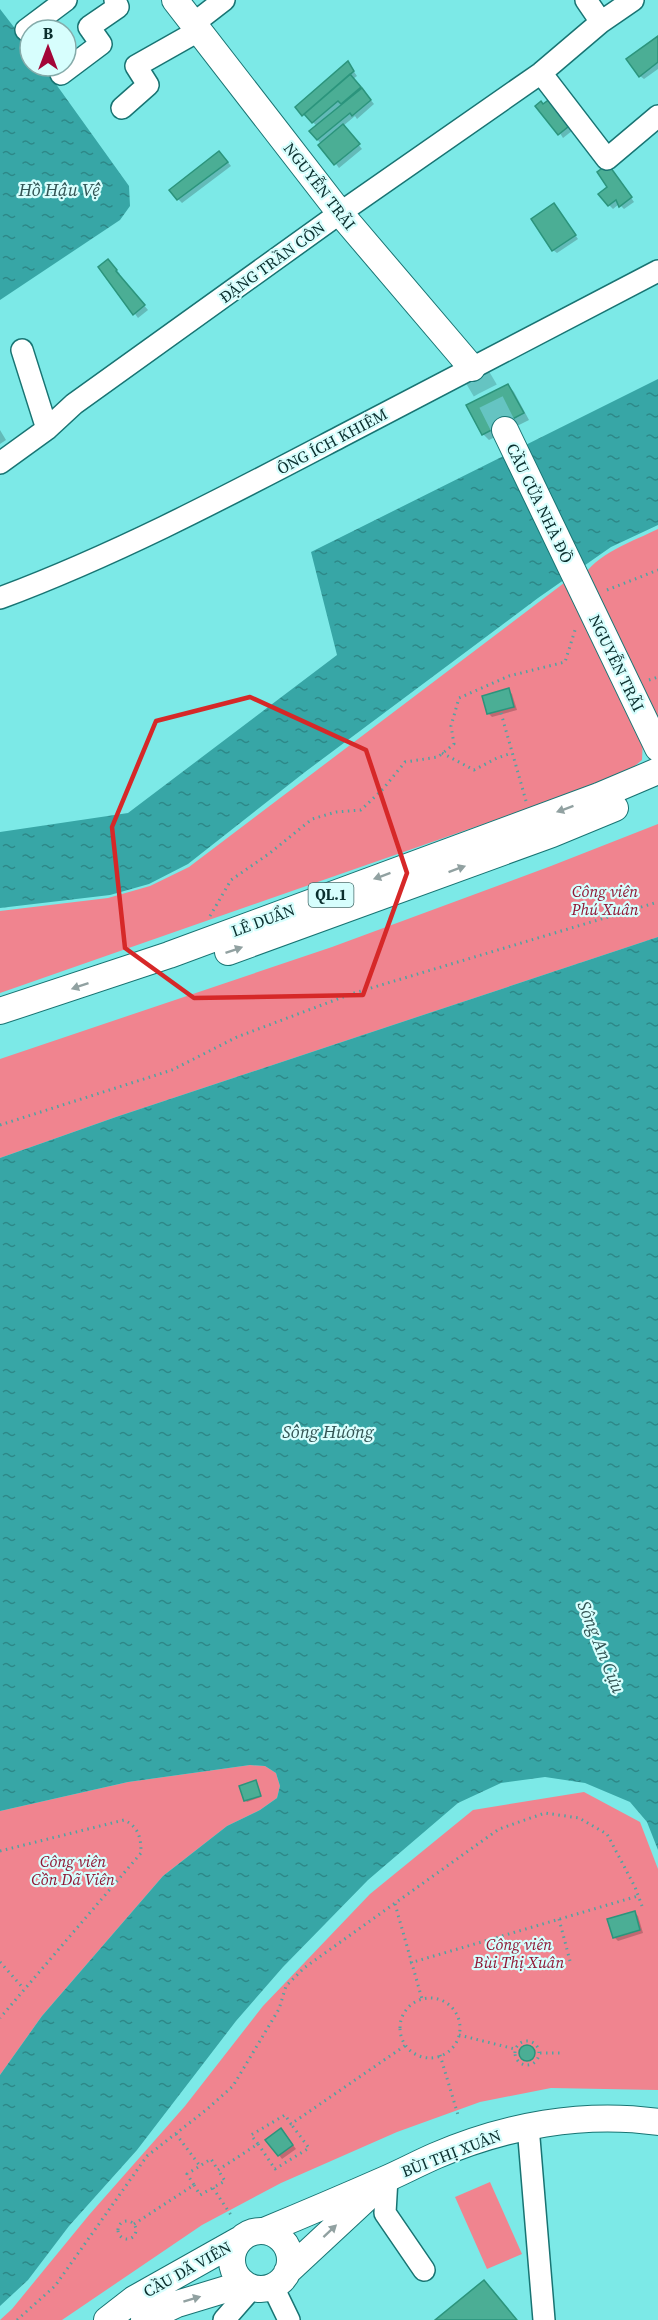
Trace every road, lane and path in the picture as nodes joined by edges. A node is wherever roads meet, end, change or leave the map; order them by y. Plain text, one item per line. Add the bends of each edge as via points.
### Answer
1 (66, 0) edge
2 (115, 0) edge
3 (175, 0) edge
4 (224, 0) edge
5 (586, 0) edge
6 (633, 0) edge
7 (42, 18) edge
8 (601, 22) junction
9 (196, 28) junction
10 (78, 61) edge
11 (541, 73) junction
12 (122, 108) dead end
13 (658, 116) edge
14 (340, 213) junction
15 (658, 271) edge
16 (22, 350) dead end
17 (472, 368) junction
18 (47, 429) junction
19 (505, 430) tunnel mouth
20 (0, 463) edge
21 (658, 570) edge
22 (576, 577) joint
23 (601, 592) dead end
24 (0, 598) edge
25 (578, 621) dead end
26 (658, 677) edge
27 (649, 680) dead end
28 (501, 713) dead end
29 (658, 748) edge
30 (442, 753) junction
31 (512, 753) junction
32 (658, 771) edge
33 (658, 790) edge
34 (528, 808) dead end
35 (658, 902) edge
36 (205, 925) dead end
37 (0, 1011) edge
38 (0, 1029) edge
39 (0, 1125) edge
40 (0, 1851) edge
41 (638, 1896) junction
42 (395, 1904) junction
43 (642, 1906) dead end
44 (558, 1919) junction
45 (570, 1961) dead end
46 (0, 1962) edge
47 (410, 1964) junction
48 (24, 1989) junction
49 (422, 2000) junction
50 (0, 2018) edge
51 (459, 2035) junction
52 (406, 2045) junction
53 (516, 2049) junction
54 (540, 2053) junction
55 (560, 2053) dead end
56 (440, 2055) junction
57 (458, 2115) dead end
58 (658, 2122) edge
59 (291, 2124) junction
60 (528, 2126) junction
61 (176, 2134) junction
62 (258, 2144) junction
63 (200, 2166) junction
64 (218, 2170) junction
65 (387, 2178) junction
66 (194, 2185) junction
67 (213, 2188) junction
68 (231, 2215) dead end
69 (134, 2224) junction
70 (264, 2231) junction
71 (239, 2240) junction
72 (424, 2270) dead end
73 (264, 2283) junction
74 (17, 2320) edge
75 (106, 2320) edge
76 (144, 2320) edge
77 (159, 2320) edge
78 (224, 2320) edge
79 (289, 2320) edge
80 (544, 2320) edge

1 - 7 street
2 - 10 street via 118,7 89,27 101,44
3 - 9 main road, NGUYỄN TRÃI
4 - 9 street
5 - 8 street
6 - 8 street, ĐẶNG TRẦN CÔN
8 - 11 street, ĐẶNG TRẦN CÔN
9 - 12 street via 136,66 148,85
9 - 14 main road, NGUYỄN TRÃI
11 - 13 street via 607,159
11 - 14 street, ĐẶNG TRẦN CÔN
14 - 17 main road, NGUYỄN TRÃI
14 - 18 street, ĐẶNG TRẦN CÔN via 74,404
15 - 17 street, ÔNG ÍCH KHIÊM
16 - 18 street
17 - 24 street, ÔNG ÍCH KHIÊM via 153,533
18 - 20 street, ĐẶNG TRẦN CÔN
19 - 22 main road, CẦU CỬA NHÀ ĐỒ
21 - 23 path
22 - 29 main road, NGUYỄN TRÃI
25 - 30 path via 565,662 509,676 459,698 452,726 454,744
26 - 27 path
28 - 31 path
30 - 31 path via 474,770
30 - 36 path via 405,762 361,810 312,819 231,880
31 - 34 path
32 -> 37 main road, LÊ DUẨN / QL.1 via 169,955
38 -> 33 main road, LÊ DUẨN / QL.1 via 322,918 552,834
35 - 39 path via 351,994 237,1037 172,1070
40 - 48 path via 124,1820 138,1831 141,1842 141,1853
41 - 42 path via 607,1834 579,1818 545,1813 499,1829
41 - 43 path
41 - 44 path
42 - 47 path
42 - 61 path via 304,1968 286,1986 279,2009 233,2086
44 - 45 path
44 - 47 path
46 - 48 path
47 - 49 path
48 - 50 path
49 - 51 path via 431,1998 448,2004 459,2020
49 - 52 path via 406,2010 402,2018 400,2028
51 - 53 path
51 - 56 path via 453,2047
52 - 56 path via 425,2057
52 - 59 path
53 - 54 path via 522,2042 530,2041
53 - 54 path via 516,2059 527,2066 535,2063
54 - 55 path
56 - 57 path
58 - 60 main road, BÙI THỊ XUÂN via 583,2118
59 - 62 path via 285,2115 251,2135
59 - 62 path via 309,2148 275,2169
60 - 65 main road, BÙI THỊ XUÂN via 436,2155
60 - 80 street
61 - 63 path
61 - 74 path via 147,2156 55,2286
62 - 64 path
63 - 64 path via 212,2159
63 - 66 path via 187,2174
64 - 67 path via 225,2181
65 - 70 main road, BÙI THỊ XUÂN
65 - 72 street via 385,2213
73 -> 65 main road, BÙI THỊ XUÂN
66 - 67 path via 200,2195
66 - 69 path
67 - 68 path
69 - 69 path via 122,2223 118,2230 126,2238 134,2236
70 - 71 main road, BÙI THỊ XUÂN
70 - 73 main road via 286,2246 290,2263
71 - 73 main road via 231,2258 236,2276
71 - 75 main road, CẦU DÃ VIÊN via 134,2299
76 -> 73 main road, CẦU DÃ VIÊN via 177,2304
73 - 78 street, BÙI THỊ XUÂN
73 - 79 street
76 - 77 main road

